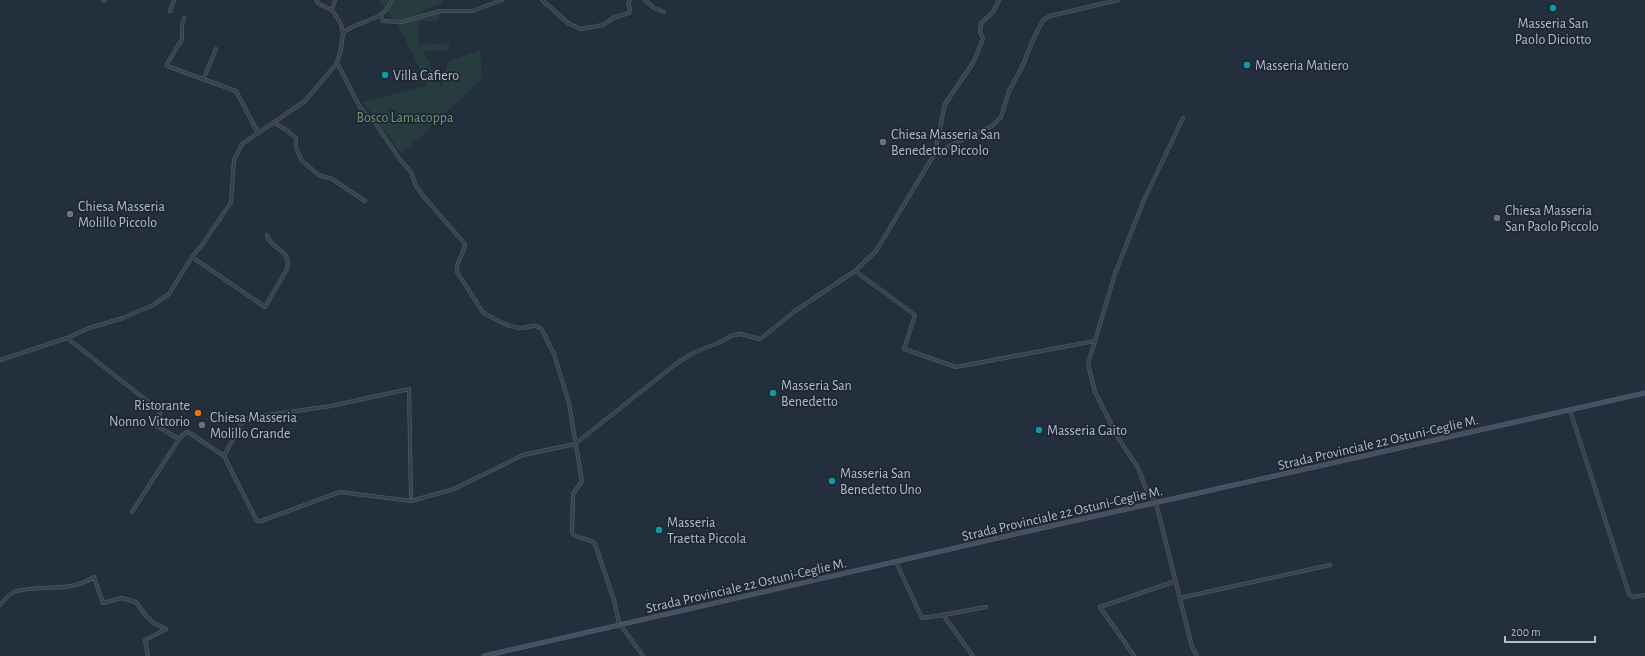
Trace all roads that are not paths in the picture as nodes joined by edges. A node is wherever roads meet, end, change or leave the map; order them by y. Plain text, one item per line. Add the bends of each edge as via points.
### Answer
1 (174, 0) edge
2 (316, 0) edge
3 (335, 0) edge
4 (392, 0) edge
5 (502, 0) edge
6 (542, 0) edge
7 (630, 0) edge
8 (645, 0) edge
9 (999, 0) edge
10 (1118, 0) edge
11 (332, 10) junction
12 (170, 11) dead end
13 (664, 12) dead end
14 (380, 15) junction
15 (184, 18) dead end
16 (342, 33) junction
17 (216, 49) dead end
18 (338, 63) junction
19 (203, 80) junction
20 (1183, 118) dead end
21 (274, 123) junction
22 (258, 133) junction
23 (934, 152) junction
24 (365, 201) dead end
25 (267, 235) dead end
26 (192, 257) junction
27 (855, 272) junction
28 (67, 338) junction
29 (1095, 341) junction
30 (0, 360) edge
31 (1645, 393) edge
32 (1570, 410) junction
33 (179, 439) junction
34 (575, 444) junction
35 (224, 456) junction
36 (411, 497) dead end
37 (1156, 503) junction
38 (132, 512) dead end
39 (896, 562) junction
40 (1330, 565) dead end
41 (1176, 581) junction
42 (1645, 595) edge
43 (1180, 598) junction
44 (0, 605) edge
45 (986, 607) dead end
46 (943, 615) junction
47 (620, 625) junction
48 (148, 656) edge
49 (484, 656) edge
50 (643, 656) edge
51 (973, 656) edge
52 (1134, 656) edge
53 (1197, 656) edge

1 - 12 street
2 - 11 street
3 - 11 street
4 - 14 street
5 - 14 street via 473,11 440,11 397,23 383,21
6 - 7 street via 568,23 581,29 603,25 629,12
8 - 13 street
9 - 23 street via 993,12 981,23 980,32 984,39 973,63 945,104
10 - 23 street via 1050,16 1043,20 1009,91 1001,117 992,126
11 - 16 street via 341,24
14 - 16 street
15 - 19 street via 182,39 167,66
16 - 18 street
17 - 19 street
18 - 21 street via 305,101
18 - 34 street via 361,109 376,124 425,198 465,244 456,265 457,272 482,311 513,327 534,325 542,330 554,354 568,403
19 - 22 street via 236,91
20 - 29 street via 1144,200 1118,266
21 - 22 street
21 - 24 street via 296,138 296,148 302,161 319,175 332,179
22 - 26 street via 242,144 237,151 230,202
23 - 27 street via 876,252
25 - 26 street via 268,239 287,255 289,263 265,306
26 - 28 street via 165,298 123,318 89,328
27 - 29 street via 915,315 904,349 956,367
27 - 34 street via 795,311 763,337 759,339 741,334 733,335 682,360
28 - 30 street
28 - 33 street via 159,410 156,425
29 - 37 street via 1088,364 1095,392 1117,436 1138,468 1147,491
31 - 32 main road, Strada Provinciale 22 Ostuni-Ceglie M.
32 - 37 main road, Strada Provinciale 22 Ostuni-Ceglie M.
32 - 42 street via 1629,594 1633,597
33 - 35 street via 188,432
33 - 38 street
34 - 35 street via 523,455 454,489 411,501 340,492 261,521 257,521
34 - 47 street via 582,481 573,494 572,533 595,544
35 - 36 street via 241,424 247,418 330,406 409,389
37 - 39 main road, Strada Provinciale 22 Ostuni-Ceglie M.
37 - 41 street
39 - 46 street via 922,618
39 - 47 main road, Strada Provinciale 22 Ostuni-Ceglie M.
40 - 43 street
41 - 43 street
41 - 52 street via 1100,607
43 - 53 street via 1192,647
44 - 48 street via 13,593 77,586 94,578 103,603 122,598 136,602 146,616 166,629 145,640
45 - 46 street
46 - 51 street
47 - 49 main road, Strada Provinciale 22 Ostuni-Ceglie M.
47 - 50 street

